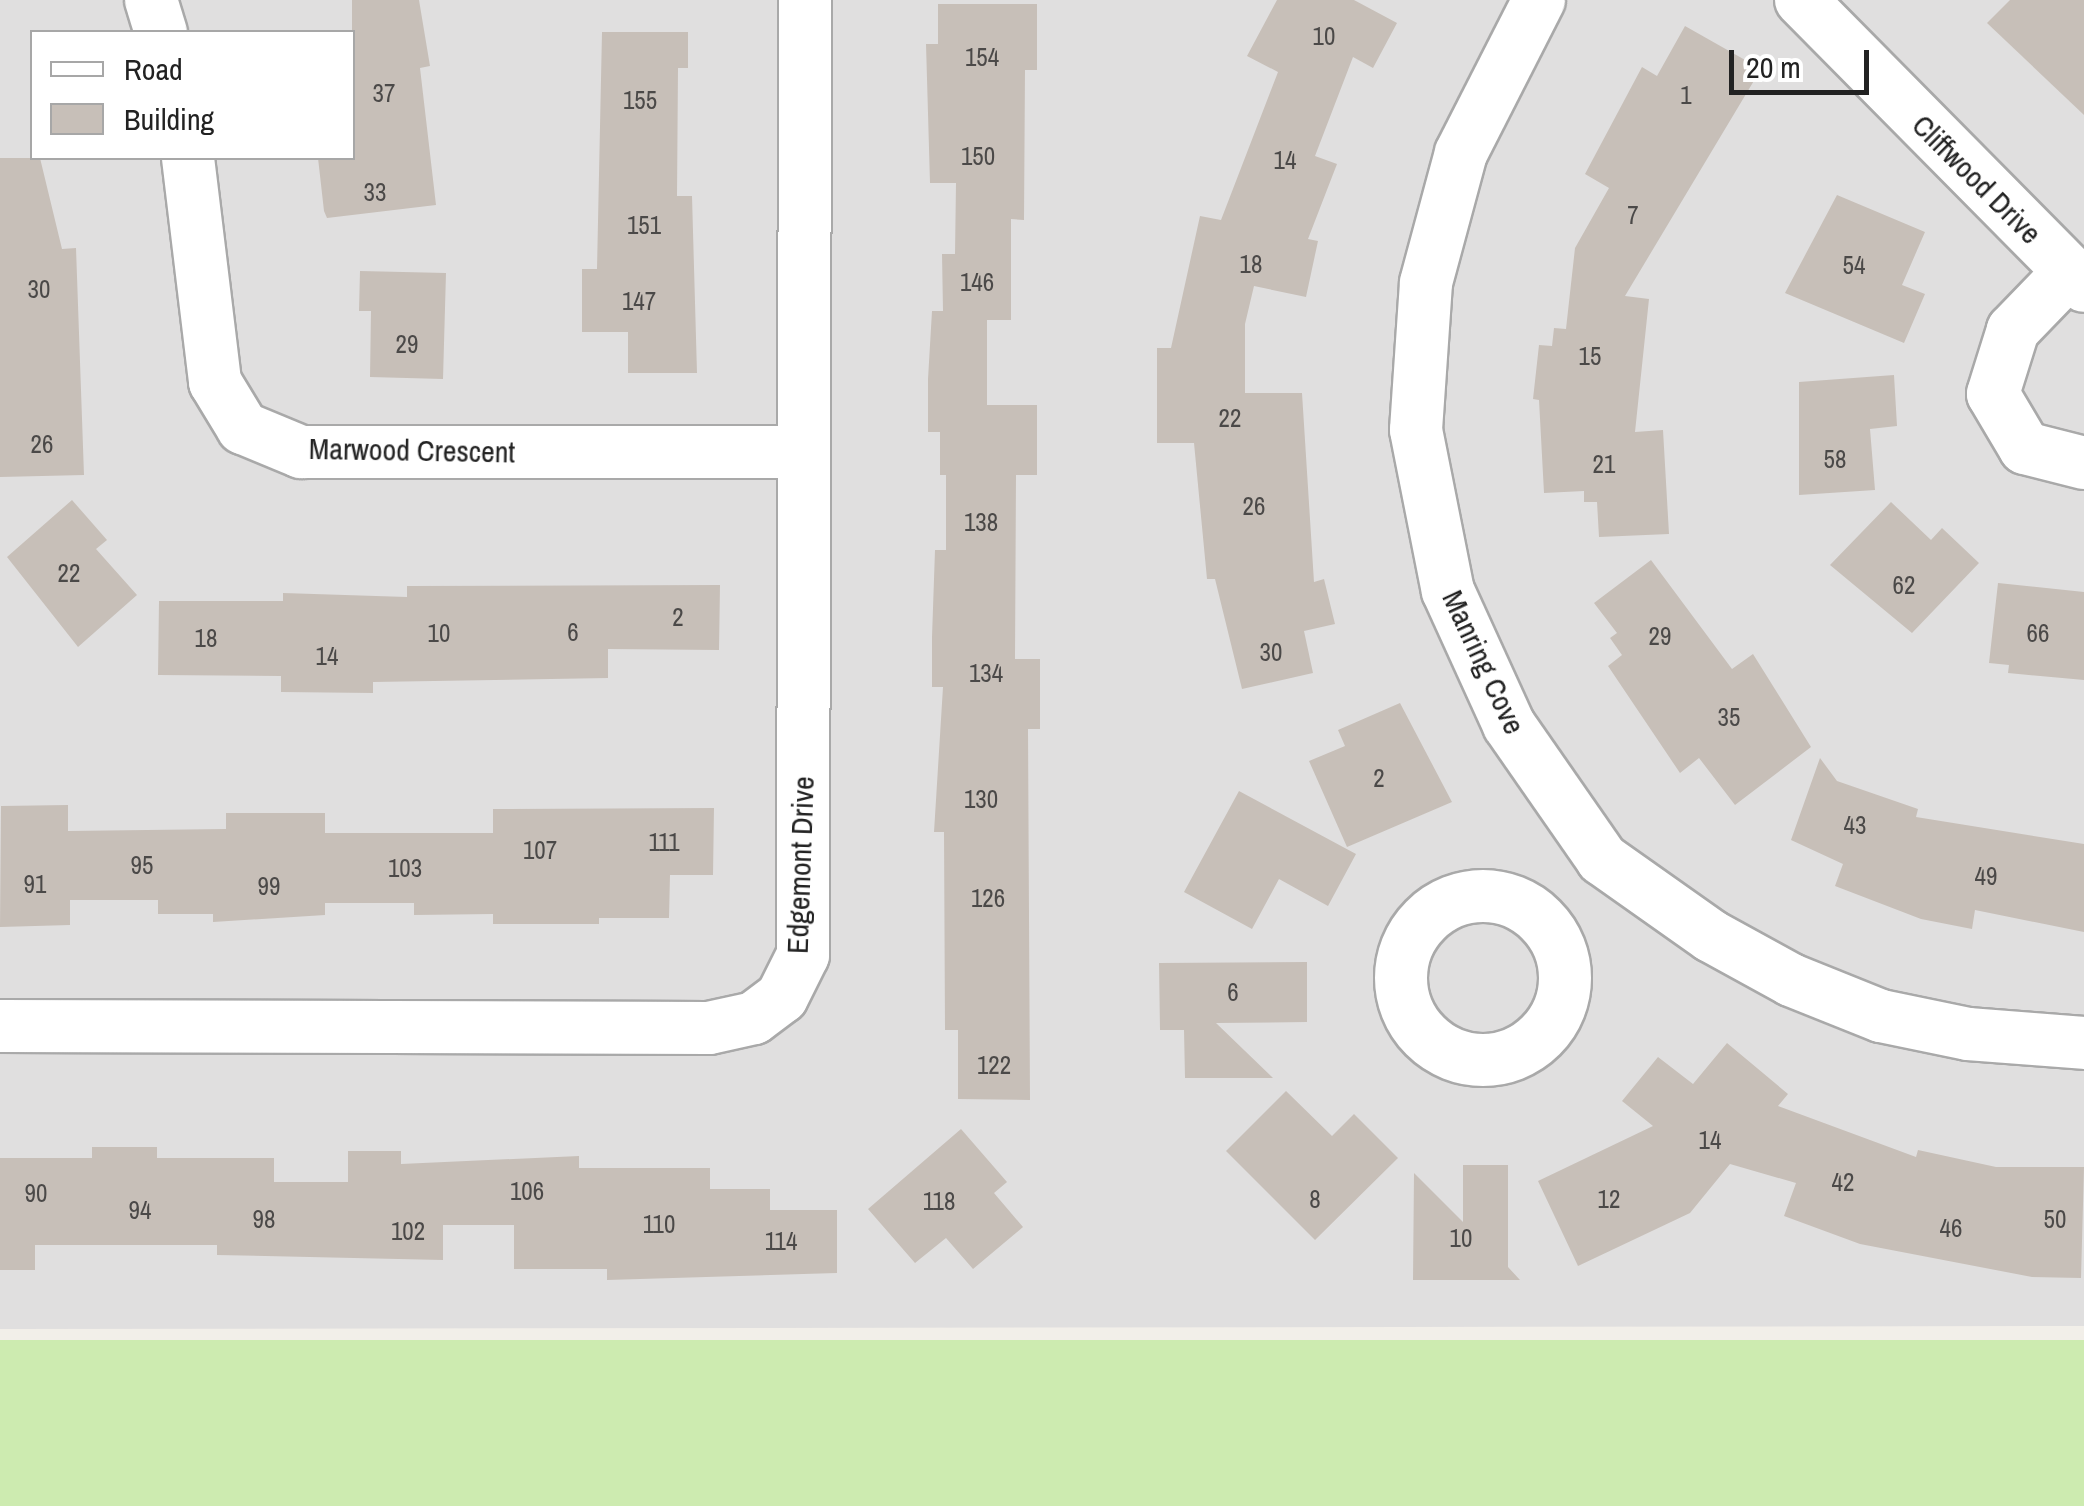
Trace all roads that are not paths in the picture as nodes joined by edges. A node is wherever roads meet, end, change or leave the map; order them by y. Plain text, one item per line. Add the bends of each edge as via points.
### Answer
1 (151, 0) edge
2 (805, 0) edge
3 (1539, 0) edge
4 (1801, 0) edge
5 (160, 30) edge
6 (188, 160) edge
7 (2077, 279) edge
8 (804, 452) junction
9 (2084, 463) edge
10 (1602, 859) junction
11 (1542, 920) dead end
12 (0, 1026) edge
13 (2084, 1043) edge

1 - 5 street
2 - 8 street, Edgemont Drive
3 - 10 street, Manring Cove via 1461,153 1426,283 1416,430 1448,591 1509,726
4 - 7 street, Cliffwood Drive
6 - 8 street, Marwood Crescent via 215,382 243,428 301,452
7 - 9 street, Cliffwood Drive via 2013,330 1994,394 2025,448
8 - 12 street, Edgemont Drive via 803,955 782,998 754,1018 709,1028
10 - 11 street
10 - 13 street, Manring Cove via 1728,945 1791,980 1881,1016 1968,1034

